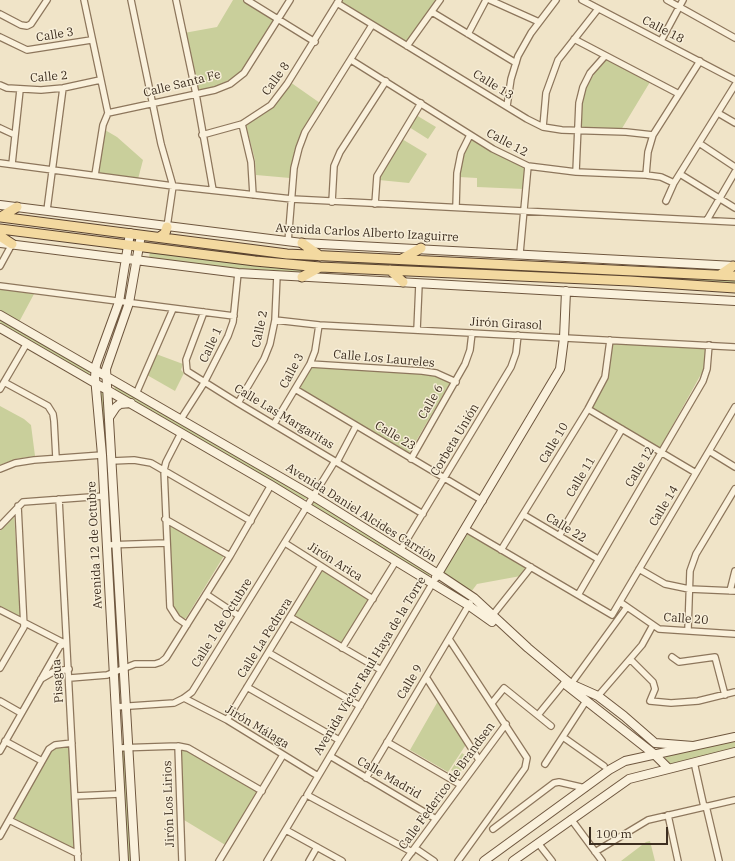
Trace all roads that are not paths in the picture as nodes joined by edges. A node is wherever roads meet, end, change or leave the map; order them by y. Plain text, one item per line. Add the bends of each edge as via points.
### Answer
1 (48, 0) edge
2 (84, 0) edge
3 (131, 0) edge
4 (176, 0) edge
5 (248, 0) edge
6 (290, 0) edge
7 (440, 0) edge
8 (486, 0) edge
9 (490, 0) edge
10 (556, 0) edge
11 (582, 0) edge
12 (667, 0) edge
13 (683, 0) edge
14 (338, 1) edge
15 (679, 7) junction
16 (598, 9) junction
17 (432, 12) junction
18 (0, 14) edge
19 (279, 19) junction
20 (539, 22) junction
21 (372, 25) junction
22 (468, 34) junction
23 (0, 38) edge
24 (735, 38) edge
25 (574, 39) junction
26 (92, 40) junction
27 (661, 41) junction
28 (315, 42) junction
29 (407, 46) junction
30 (605, 56) junction
31 (351, 60) junction
32 (700, 61) junction
33 (516, 63) junction
34 (100, 80) junction
35 (735, 80) edge
36 (386, 81) junction
37 (0, 85) edge
38 (735, 85) edge
39 (63, 88) junction
40 (20, 90) junction
41 (196, 94) junction
42 (679, 94) junction
43 (153, 103) junction
44 (421, 103) junction
45 (507, 106) junction
46 (108, 113) junction
47 (718, 113) junction
48 (735, 123) edge
49 (242, 124) junction
50 (543, 127) junction
51 (0, 128) edge
52 (578, 130) junction
53 (15, 135) junction
54 (202, 135) junction
55 (470, 135) junction
56 (653, 135) junction
57 (699, 143) junction
58 (0, 162) edge
59 (12, 164) junction
60 (528, 166) junction
61 (735, 167) edge
62 (51, 169) junction
63 (576, 172) junction
64 (735, 172) edge
65 (680, 174) junction
66 (95, 175) junction
67 (646, 176) junction
68 (674, 183) junction
69 (173, 186) junction
70 (212, 190) junction
71 (253, 195) junction
72 (719, 197) junction
73 (292, 199) junction
74 (666, 201) dead end
75 (332, 202) junction
76 (375, 204) junction
77 (0, 205) edge
78 (456, 206) junction
79 (17, 207) junction
80 (735, 208) edge
81 (47, 210) junction
82 (524, 211) junction
83 (1, 217) edge
84 (707, 220) junction
85 (735, 222) edge
86 (167, 227) junction
87 (0, 229) edge
88 (130, 233) junction
89 (141, 235) junction
90 (0, 236) edge
91 (160, 237) junction
92 (288, 242) junction
93 (0, 243) edge
94 (302, 243) junction
95 (12, 244) junction
96 (128, 245) junction
97 (140, 247) junction
98 (421, 248) junction
99 (256, 249) junction
100 (520, 253) junction
101 (320, 256) junction
102 (339, 257) junction
103 (127, 258) junction
104 (402, 259) junction
105 (138, 260) junction
106 (255, 262) junction
107 (0, 266) edge
108 (734, 266) edge
109 (320, 267) junction
110 (337, 268) junction
111 (390, 270) junction
112 (630, 270) junction
113 (238, 272) junction
114 (277, 275) junction
115 (720, 275) junction
116 (735, 276) edge
117 (302, 277) junction
118 (630, 281) junction
119 (403, 282) junction
120 (419, 284) junction
121 (0, 286) edge
122 (735, 288) edge
123 (566, 291) junction
124 (735, 301) edge
125 (119, 302) junction
126 (129, 303) junction
127 (173, 309) junction
128 (204, 312) junction
129 (0, 315) edge
130 (234, 316) junction
131 (275, 320) junction
132 (319, 325) junction
133 (0, 328) edge
134 (417, 330) junction
135 (472, 333) junction
136 (518, 335) junction
137 (564, 338) junction
138 (610, 340) junction
139 (27, 344) junction
140 (709, 345) junction
141 (735, 347) edge
142 (310, 364) junction
143 (95, 370) junction
144 (106, 377) junction
145 (4, 382) junction
146 (456, 382) junction
147 (204, 383) junction
148 (95, 384) junction
149 (295, 389) junction
150 (0, 390) edge
151 (108, 391) junction
152 (136, 394) junction
153 (238, 403) junction
154 (131, 404) junction
155 (735, 407) edge
156 (588, 409) junction
157 (110, 416) junction
158 (181, 419) junction
159 (274, 424) junction
160 (356, 426) junction
161 (622, 430) junction
162 (181, 433) junction
163 (709, 451) junction
164 (662, 452) junction
165 (102, 455) junction
166 (56, 458) junction
167 (411, 458) junction
168 (112, 461) junction
169 (336, 461) junction
170 (735, 467) edge
171 (0, 469) edge
172 (164, 470) junction
173 (696, 473) junction
174 (445, 479) junction
175 (271, 485) junction
176 (735, 489) edge
177 (104, 496) junction
178 (313, 496) junction
179 (58, 499) junction
180 (483, 501) junction
181 (18, 506) junction
182 (306, 508) junction
183 (423, 514) junction
184 (524, 515) junction
185 (166, 519) junction
186 (251, 521) junction
187 (1, 523) edge
188 (466, 529) junction
189 (559, 536) junction
190 (285, 543) junction
191 (166, 544) junction
192 (106, 545) junction
193 (117, 545) junction
194 (501, 550) junction
195 (400, 551) junction
196 (230, 556) junction
197 (598, 559) junction
198 (396, 561) junction
199 (321, 566) junction
200 (530, 567) junction
201 (639, 570) junction
202 (735, 571) edge
203 (438, 574) junction
204 (432, 584) junction
205 (689, 590) junction
206 (732, 591) edge
207 (206, 594) junction
208 (578, 595) junction
209 (474, 598) junction
210 (373, 599) junction
211 (620, 602) junction
212 (468, 605) junction
213 (627, 607) junction
214 (0, 610) edge
215 (239, 616) junction
216 (492, 616) junction
217 (290, 617) junction
218 (24, 622) junction
219 (187, 625) junction
220 (653, 625) junction
221 (688, 630) junction
222 (735, 634) edge
223 (449, 639) junction
224 (66, 644) junction
225 (342, 648) junction
226 (269, 653) junction
227 (672, 657) dead end
228 (630, 659) junction
229 (0, 668) edge
230 (124, 668) junction
231 (69, 670) junction
232 (381, 670) junction
233 (113, 672) junction
234 (426, 677) junction
235 (70, 678) junction
236 (41, 679) junction
237 (568, 684) junction
238 (247, 687) junction
239 (735, 692) edge
240 (725, 695) junction
241 (598, 696) junction
242 (184, 698) junction
243 (0, 701) edge
244 (586, 701) junction
245 (492, 703) junction
246 (360, 706) junction
247 (115, 707) junction
248 (126, 707) junction
249 (21, 713) junction
250 (538, 716) junction
251 (227, 720) junction
252 (506, 724) junction
253 (551, 726) dead end
254 (735, 737) edge
255 (563, 738) junction
256 (339, 740) junction
257 (5, 741) junction
258 (387, 742) junction
259 (72, 743) junction
260 (178, 746) junction
261 (693, 746) junction
262 (117, 748) junction
263 (128, 748) junction
264 (1, 749) edge
265 (735, 752) edge
266 (654, 754) junction
267 (283, 755) junction
268 (330, 756) junction
269 (479, 760) junction
270 (42, 761) junction
271 (694, 762) junction
272 (545, 764) dead end
273 (604, 766) dead end
274 (668, 768) junction
275 (318, 776) junction
276 (366, 778) junction
277 (461, 785) junction
278 (585, 788) junction
279 (262, 791) junction
280 (120, 794) junction
281 (75, 796) junction
282 (305, 797) junction
283 (735, 800) edge
284 (705, 806) junction
285 (668, 815) junction
286 (436, 819) junction
287 (570, 819) junction
288 (9, 820) junction
289 (493, 829) dead end
290 (286, 830) junction
291 (0, 836) edge
292 (538, 842) junction
293 (317, 847) junction
294 (413, 850) junction
295 (596, 852) junction
296 (78, 854) junction
297 (78, 861) edge
298 (124, 861) edge
299 (135, 861) edge
300 (182, 861) edge
301 (219, 861) edge
302 (268, 861) edge
303 (308, 861) edge
304 (342, 861) edge
305 (405, 861) edge
306 (434, 861) edge
307 (458, 861) edge
308 (484, 861) edge
309 (513, 861) edge
310 (552, 861) edge
311 (602, 861) edge
312 (678, 861) edge
313 (719, 861) edge

1 - 18 street via 27,26 21,26
2 - 26 street
3 - 43 street
4 - 41 street
5 - 19 street
6 - 19 street, Calle Santa Fe
7 - 17 street
8 - 22 street
9 - 20 street
10 - 20 street
11 - 16 street, Calle 18
12 - 15 street
13 - 15 street
14 - 21 street, Calle 13
14 - 28 street, Calle 8
15 - 24 street
15 - 27 street
16 - 25 street
16 - 27 street, Calle 18
17 - 22 street
17 - 29 street
19 - 28 street
19 - 41 street, Calle Santa Fe via 244,73 215,90
20 - 33 street
21 - 29 street, Calle 13
21 - 31 street
22 - 33 street
23 - 26 street, Calle 3 via 27,50
25 - 30 street
25 - 50 street via 558,60 552,73 546,93
26 - 34 street
27 - 32 street, Calle 18
28 - 49 street, Calle 8 via 271,105
29 - 45 street, Calle 13
30 - 42 street
30 - 52 street via 583,87 579,103
31 - 36 street, Calle 12
31 - 73 street via 305,132 294,168
32 - 35 street, Calle 18
32 - 42 street
33 - 45 street
34 - 39 street, Calle 2
34 - 46 street
36 - 44 street, Calle 12
36 - 75 street via 340,152 334,166
37 - 40 street, Calle 2
38 - 47 street
39 - 40 street, Calle 2
39 - 62 street
40 - 53 street
41 - 43 street, Calle Santa Fe
41 - 54 street
42 - 56 street
43 - 46 street, Calle Santa Fe
43 - 69 street
44 - 55 street, Calle 12
44 - 76 street via 377,176
45 - 50 street, Calle 13
46 - 66 street via 103,125
47 - 48 street
47 - 57 street
49 - 54 street, Calle 8
49 - 71 street via 251,162
50 - 52 street, Calle 13
51 - 53 street
52 - 56 street, Calle 13
52 - 63 street
53 - 59 street
54 - 70 street
55 - 60 street, Calle 12
55 - 78 street via 461,153 457,173
56 - 67 street via 648,152
57 - 61 street
57 - 65 street
58 - 59 street
59 - 62 street
60 - 63 street, Calle 12
60 - 82 street
62 - 66 street
62 - 81 street
63 - 67 street, Calle 12
64 - 72 street
65 - 68 street
65 - 72 street
66 - 69 street
67 - 68 street, Calle 12 via 661,177
68 - 74 street
69 - 70 street
69 - 86 street
70 - 71 street
71 - 73 street
72 - 80 street
72 - 84 street
73 - 75 street
73 - 92 street
75 - 76 street
76 - 78 street
77 - 79 street, Avenida Carlos Alberto Izaguirre
78 - 82 street
79 - 81 street, Avenida Carlos Alberto Izaguirre
79 - 83 main road
81 - 86 street, Avenida Carlos Alberto Izaguirre
82 - 84 street
82 - 100 street
83 - 88 main road, Avenida Carlos Alberto Izaguirre
84 - 85 street
86 - 91 main road
86 - 92 street, Avenida Carlos Alberto Izaguirre
87 - 96 main road
88 - 89 main road, Avenida Carlos Alberto Izaguirre
88 - 96 street, Avenida 12 de Octubre
89 - 91 main road, Avenida Carlos Alberto Izaguirre
89 - 97 street, Avenida 12 de Octubre
90 - 95 main road
91 - 99 main road, Avenida Carlos Alberto Izaguirre
92 - 94 street, Avenida Carlos Alberto Izaguirre
93 - 95 street
94 - 98 street, Avenida Carlos Alberto Izaguirre
94 - 101 main road
95 - 103 street
95 - 107 street
96 - 97 main road
96 - 103 street, Avenida 12 de Octubre
97 - 105 street, Avenida 12 de Octubre
97 - 106 main road
98 - 100 street, Avenida Carlos Alberto Izaguirre
98 - 104 main road
99 - 101 main road, Avenida Carlos Alberto Izaguirre
99 - 106 main road via 259,254
100 - 108 street, Avenida Carlos Alberto Izaguirre
101 - 102 main road, Avenida Carlos Alberto Izaguirre
102 - 104 main road, Avenida Carlos Alberto Izaguirre
102 - 110 main road via 335,262
103 - 105 street
103 - 125 street, Avenida 12 de Octubre
104 - 112 main road, Avenida Carlos Alberto Izaguirre
105 - 113 street
105 - 126 street, Avenida 12 de Octubre
106 - 109 main road
108 - 115 main road
109 - 110 main road
109 - 117 main road
110 - 111 main road
111 - 118 main road
111 - 119 main road
112 - 115 main road, Avenida Carlos Alberto Izaguirre
112 - 118 main road via 635,275
113 - 114 street
113 - 130 street, Calle 1
114 - 117 street
114 - 131 street, Calle 2
115 - 116 main road, Avenida Carlos Alberto Izaguirre
117 - 119 street
118 - 122 main road
119 - 120 street
120 - 123 street
120 - 134 street
121 - 125 street
123 - 124 street
123 - 137 street, Avenida Victor Raul Haya de la Torre
125 - 126 street
125 - 143 street, Avenida 12 de Octubre
126 - 127 street
126 - 144 street, Avenida 12 de Octubre via 107,364
127 - 128 street
127 - 152 street
128 - 130 street
128 - 147 street, Calle Las Margaritas via 186,366 187,371
129 - 143 street, Avenida Daniel Alcides Carrión
130 - 147 street, Calle 1 via 228,336
131 - 132 street, Jirón Girasol
131 - 153 street, Calle 2 via 264,359
132 - 134 street, Jirón Girasol
132 - 142 street, Calle 3
133 - 139 street, Avenida Daniel Alcides Carrión
134 - 135 street, Jirón Girasol
135 - 136 street, Jirón Girasol
135 - 146 street, Calle 6 via 470,350
136 - 137 street, Jirón Girasol
136 - 174 street, Corbeta Unión via 511,367
137 - 138 street, Jirón Girasol
137 - 180 street, Avenida Victor Raul Haya de la Torre via 560,369
138 - 140 street, Jirón Girasol
138 - 156 street, Calle 10 via 605,376
139 - 145 street
139 - 148 street, Avenida Daniel Alcides Carrión
140 - 141 street, Jirón Girasol
140 - 164 street, Calle 12 via 703,381
142 - 146 street, Calle Los Laureles via 422,371 436,373
142 - 149 street, Calle 3
143 - 144 street, Avenida Daniel Alcides Carrión
143 - 148 street, Avenida 12 de Octubre
144 - 151 street, Avenida 12 de Octubre
144 - 152 street, Avenida Daniel Alcides Carrión
145 - 150 street
145 - 166 street via 48,406 53,414
146 - 167 street, Calle 6
147 - 153 street, Calle Las Margaritas
147 - 158 street, Calle 1
148 - 151 street, Avenida Daniel Alcides Carrión
148 - 165 street, Avenida 12 de Octubre
149 - 159 street, Calle 3
149 - 160 street, Calle 23
151 - 154 street, Avenida Daniel Alcides Carrión
151 - 157 street, Avenida 12 de Octubre
152 - 158 street, Avenida Daniel Alcides Carrión
153 - 159 street, Calle Las Margaritas
154 - 157 street via 116,407
154 - 162 street, Avenida Daniel Alcides Carrión
155 - 163 street, Calle 14
156 - 161 street
156 - 184 street, Calle 10
157 - 168 street, Avenida 12 de Octubre
158 - 178 street, Avenida Daniel Alcides Carrión
159 - 169 street, Calle Las Margaritas
160 - 167 street, Calle 23
160 - 169 street, Calle 1 de Octubre
161 - 164 street
161 - 189 street, Calle 11
162 - 172 street
162 - 175 street, Avenida Daniel Alcides Carrión
163 - 170 street
163 - 173 street, Calle 14
164 - 173 street
164 - 197 street, Calle 12
165 - 166 street
165 - 177 street, Avenida 12 de Octubre
166 - 171 street via 16,463
167 - 174 street, Calle 23
168 - 172 street via 142,461
168 - 193 street, Avenida 12 de Octubre
169 - 178 street, Calle 1 de Octubre
169 - 183 street, Calle Las Margaritas
172 - 185 street
172 - 186 street
173 - 201 street, Calle 14
174 - 180 street, Calle 23
174 - 183 street, Corbeta Unión
175 - 182 street, Avenida Daniel Alcides Carrión
175 - 186 street
176 - 205 street via 696,554 690,570
177 - 179 street
177 - 192 street, Avenida 12 de Octubre
178 - 182 street, Calle 1 de Octubre
178 - 195 street, Avenida Daniel Alcides Carrión
179 - 181 street via 29,500
179 - 224 street, Pisagua
180 - 188 street, Avenida Victor Raul Haya de la Torre
181 - 187 street
181 - 218 street
182 - 190 street, Calle 1 de Octubre
182 - 198 street, Avenida Daniel Alcides Carrión
183 - 195 street, Corbeta Unión
184 - 189 street, Calle 22
184 - 194 street, Calle 10
185 - 191 street
185 - 196 street
186 - 196 street
188 - 194 street
188 - 203 street, Avenida Victor Raul Haya de la Torre
189 - 197 street, Calle 22
190 - 199 street, Jirón Arica
190 - 215 street, Calle 1 de Octubre
191 - 193 street
191 - 219 street via 170,607 177,618
192 - 193 street
192 - 233 street, Avenida 12 de Octubre
193 - 230 street, Avenida 12 de Octubre
194 - 200 street
195 - 203 street, Avenida Daniel Alcides Carrión
196 - 207 street
197 - 208 street, Calle 12
198 - 204 street, Avenida Daniel Alcides Carrión
198 - 210 street
199 - 210 street, Jirón Arica
199 - 217 street, Calle La Pedrera
200 - 208 street
200 - 216 street
201 - 205 street via 665,584
201 - 211 street, Calle 14
202 - 206 street
203 - 204 street, Avenida Victor Raul Haya de la Torre
203 - 209 street, Avenida Daniel Alcides Carrión
204 - 212 street, Avenida Daniel Alcides Carrión
204 - 232 street, Avenida Victor Raul Haya de la Torre
205 - 206 street
205 - 221 street
207 - 215 street
207 - 219 street
208 - 211 street, Calle 14 via 612,615
209 - 212 street, Calle 9
209 - 216 street, Avenida Daniel Alcides Carrión
210 - 225 street
211 - 213 street, Calle 20
212 - 223 street, Calle 9
212 - 237 street, Avenida Daniel Alcides Carrión via 488,618
213 - 220 street, Calle 20
213 - 237 street
214 - 218 street
215 - 242 street, Calle 1 de Octubre via 198,684
216 - 237 street, Avenida Daniel Alcides Carrión
217 - 225 street
217 - 226 street, Calle La Pedrera
218 - 224 street
218 - 229 street via 24,627
219 - 230 street via 161,662 135,664
220 - 221 street, Calle 20 via 659,629
220 - 228 street via 642,645
221 - 222 street, Calle 20
223 - 234 street, Calle 9
223 - 245 street
224 - 231 street, Pisagua
224 - 236 street via 60,646
225 - 232 street
226 - 238 street, Calle La Pedrera
226 - 246 street
227 - 240 street via 679,662 715,657
228 - 240 street via 653,682 655,689 650,701 698,701
228 - 241 street
230 - 233 street
230 - 248 street, Avenida 12 de Octubre
231 - 235 street, Pisagua
231 - 236 street via 53,672
232 - 246 street, Avenida Victor Raul Haya de la Torre
233 - 235 street via 103,676
233 - 247 street, Avenida 12 de Octubre
234 - 258 street, Calle 9
234 - 269 street
235 - 259 street, Pisagua
236 - 249 street
237 - 241 street, Avenida Daniel Alcides Carrión
237 - 244 street, Avenida Daniel Alcides Carrión
237 - 250 street
238 - 251 street, Calle La Pedrera
238 - 256 street
239 - 240 street
241 - 261 street, Avenida Daniel Alcides Carrión via 655,743
242 - 248 street, Calle 1 de Octubre via 174,703
242 - 251 street, Jirón Málaga
243 - 249 street
244 - 255 street
244 - 266 street, Avenida Daniel Alcides Carrión
245 - 250 street via 504,688
245 - 252 street
246 - 256 street, Avenida Victor Raul Haya de la Torre
247 - 248 street, Calle 1 de Octubre
247 - 262 street, Avenida 12 de Octubre
248 - 263 street, Avenida 12 de Octubre
249 - 257 street
250 - 253 street
251 - 267 street, Jirón Málaga
252 - 269 street, Calle Federico de Brandsen
252 - 307 street via 527,758 525,768
254 - 261 street
255 - 272 street
255 - 273 street
256 - 268 street, Avenida Victor Raul Haya de la Torre
257 - 264 street
257 - 270 street
258 - 276 street, Calle 9
258 - 277 street
259 - 270 street via 56,745 49,749
259 - 281 street, Pisagua
260 - 263 street
260 - 279 street via 195,751
260 - 300 street, Jirón Los Lirios
261 - 266 street
262 - 263 street
262 - 280 street, Avenida 12 de Octubre
263 - 299 street, Avenida 12 de Octubre
265 - 271 street
266 - 274 street, Avenida Daniel Alcides Carrión
266 - 278 street via 625,761
267 - 275 street, Jirón Málaga
267 - 279 street
268 - 275 street, Avenida Victor Raul Haya de la Torre
268 - 276 street, Calle Madrid
269 - 277 street, Calle Federico de Brandsen
270 - 288 street
271 - 274 street
271 - 284 street
274 - 287 street via 629,779
275 - 282 street, Avenida Victor Raul Haya de la Torre
276 - 286 street, Calle Madrid
277 - 286 street, Calle Federico de Brandsen
278 - 289 street via 554,783
278 - 308 street
279 - 301 street
280 - 281 street
280 - 298 street, Avenida 12 de Octubre
281 - 296 street, Pisagua
282 - 290 street, Avenida Victor Raul Haya de la Torre
282 - 294 street
283 - 284 street
284 - 285 street
284 - 313 street
285 - 295 street via 642,822
285 - 312 street
286 - 294 street, Calle Federico de Brandsen
287 - 292 street
287 - 295 street
288 - 291 street
288 - 296 street
290 - 293 street
290 - 302 street, Avenida Victor Raul Haya de la Torre
292 - 309 street
292 - 310 street
293 - 303 street
293 - 304 street
294 - 305 street, Calle Federico de Brandsen
294 - 306 street
295 - 311 street
296 - 297 street, Pisagua

